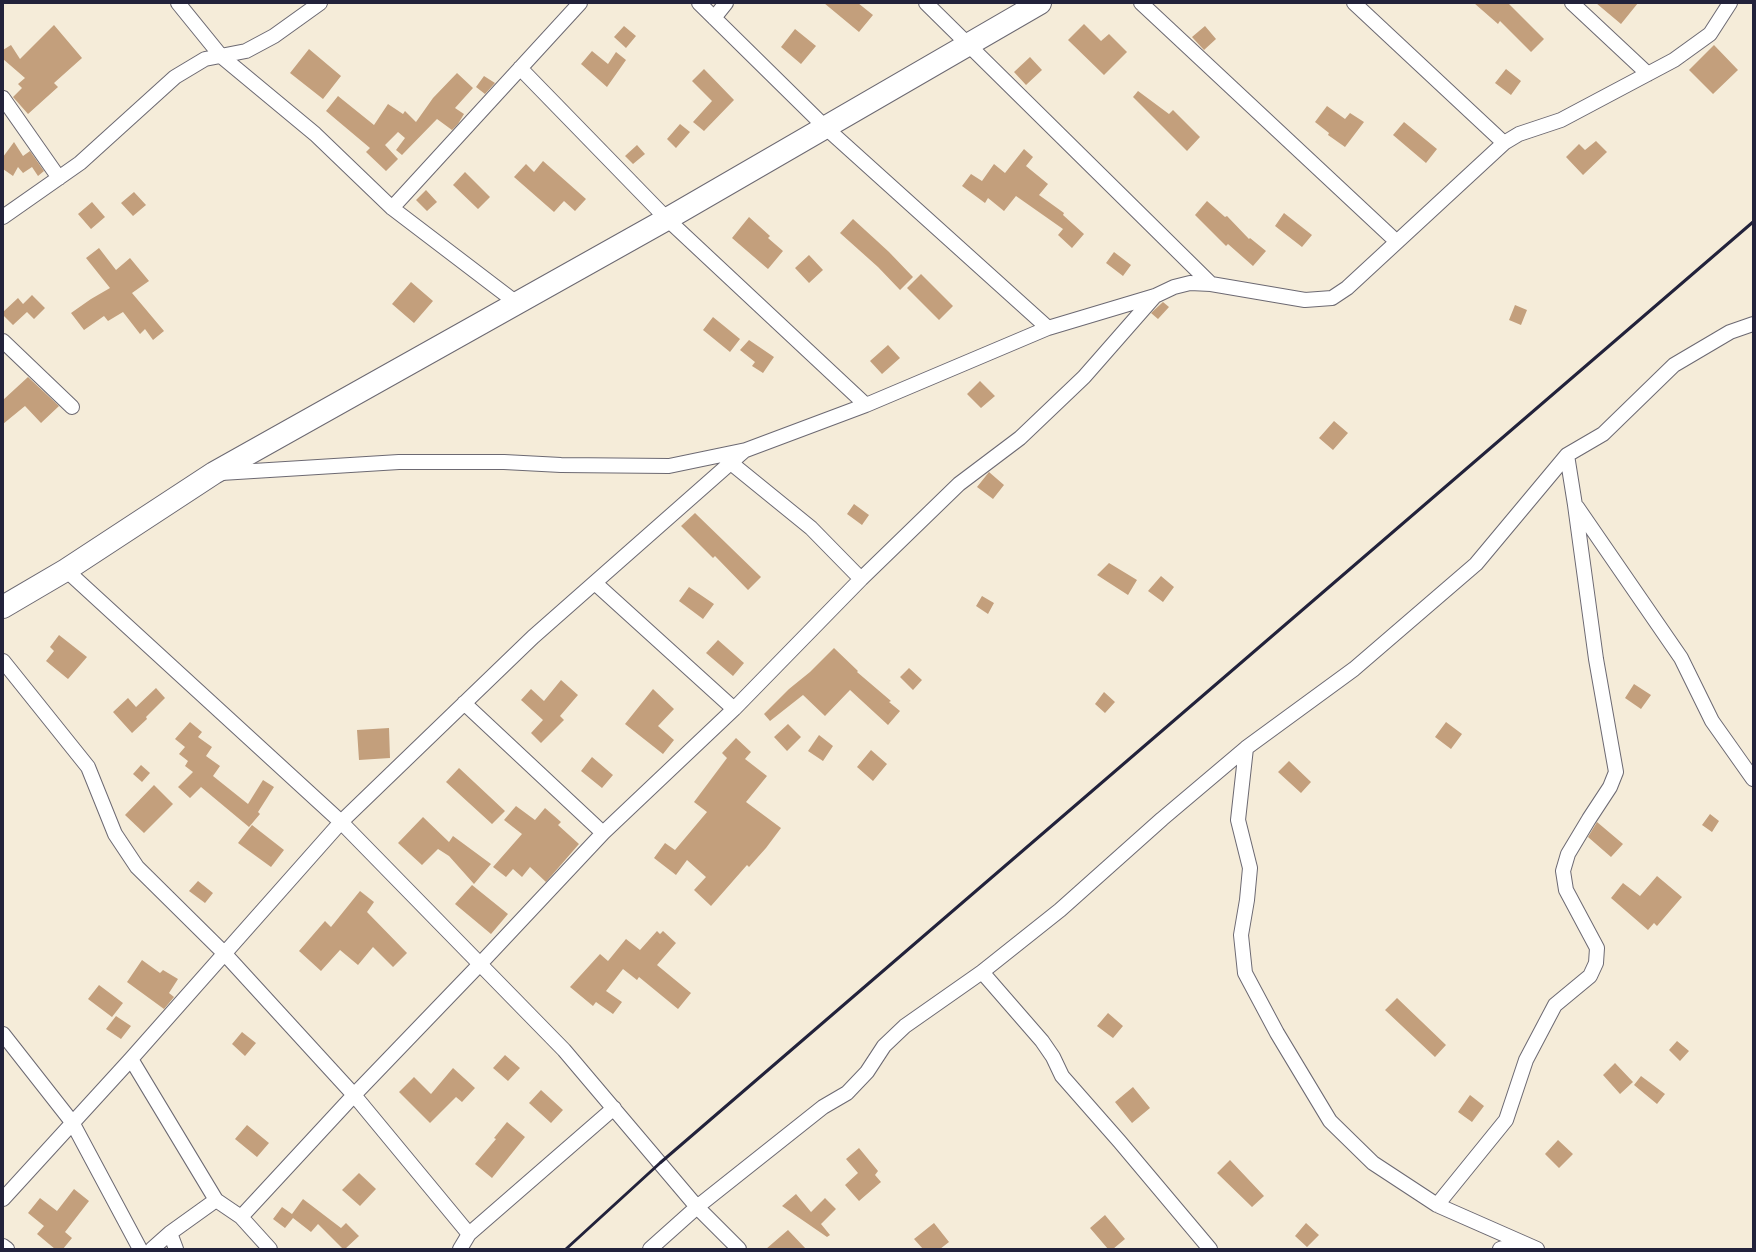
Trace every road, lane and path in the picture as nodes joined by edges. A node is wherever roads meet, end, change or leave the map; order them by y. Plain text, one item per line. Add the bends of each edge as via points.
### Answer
1 (178, 3) edge
2 (320, 3) edge
3 (580, 3) edge
4 (698, 3) edge
5 (726, 3) edge
6 (926, 3) edge
7 (1040, 3) edge
8 (1141, 3) edge
9 (1354, 3) edge
10 (1572, 3) edge
11 (1730, 3) edge
12 (714, 18) junction
13 (969, 45) junction
14 (221, 56) junction
15 (520, 68) junction
16 (1648, 74) junction
17 (3, 98) edge
18 (825, 127) junction
19 (1504, 143) junction
20 (60, 178) junction
21 (392, 208) junction
22 (3, 217) edge
23 (667, 219) junction
24 (1397, 242) junction
25 (1212, 284) junction
26 (1155, 296) junction
27 (518, 304) junction
28 (1753, 324) edge
29 (1048, 328) junction
30 (3, 341) edge
31 (866, 405) junction
32 (72, 407) dead end
33 (746, 450) junction
34 (1566, 455) junction
35 (731, 463) junction
36 (214, 473) junction
37 (1575, 505) junction
38 (66, 570) junction
39 (861, 579) junction
40 (595, 583) junction
41 (3, 607) edge
42 (3, 661) edge
43 (464, 703) junction
44 (734, 709) junction
45 (1246, 748) junction
46 (1753, 779) edge
47 (341, 822) junction
48 (603, 833) junction
49 (224, 953) junction
50 (481, 963) junction
51 (982, 972) junction
52 (3, 1034) edge
53 (131, 1059) junction
54 (354, 1095) junction
55 (614, 1108) junction
56 (72, 1122) junction
57 (3, 1200) edge
58 (216, 1200) junction
59 (1437, 1205) junction
60 (697, 1207) junction
61 (240, 1217) junction
62 (170, 1233) junction
63 (469, 1234) junction
64 (1521, 1242) junction
65 (3, 1246) edge
66 (6, 1249) edge
67 (140, 1249) edge
68 (152, 1249) edge
69 (176, 1249) edge
70 (270, 1249) edge
71 (460, 1249) edge
72 (650, 1249) edge
73 (739, 1249) edge
74 (1210, 1249) edge
75 (1500, 1249) edge
76 (1537, 1249) edge

1 - 14 street
2 - 14 street via 274,36 246,51
3 - 15 street
4 - 12 street
5 - 12 street
6 - 13 street
7 - 13 main road
8 - 24 street
9 - 19 street
10 - 16 street
11 - 16 street via 1710,34 1674,60
12 - 18 street
13 - 18 main road
13 - 25 street
14 - 20 street via 205,59 175,77
14 - 21 street via 315,134
15 - 21 street
15 - 23 street
16 - 19 street via 1561,120 1519,134
17 - 20 street
18 - 23 main road
18 - 29 street
19 - 24 street
20 - 22 street
21 - 27 street
23 - 27 main road
23 - 31 street
24 - 25 street via 1347,288 1332,298 1305,300
25 - 26 street via 1190,283
26 - 29 street
26 - 39 street via 1084,377 1020,438 959,484
27 - 36 main road
28 - 34 street via 1730,332 1674,365 1603,434
29 - 31 street
30 - 32 street
31 - 33 street
33 - 35 street
33 - 36 street via 669,466 399,462
34 - 37 street
34 - 45 street via 1476,564 1354,669
35 - 39 street via 811,528
35 - 40 street
36 - 38 main road
37 - 46 street via 1680,658 1712,721
37 - 59 street via 1596,659 1616,772 1610,787 1568,854 1563,871 1566,890 1597,948 1596,963 1590,976 1555,1005 1526,1060 1506,1120
38 - 41 main road
38 - 47 street
39 - 44 street
40 - 43 street via 533,637
40 - 44 street
42 - 49 street via 88,767 115,834 137,867
43 - 47 street
43 - 48 street
44 - 48 street
45 - 51 street via 1060,910
45 - 59 street via 1238,820 1250,868 1248,900 1241,935 1245,973 1277,1033 1330,1121 1373,1163
47 - 49 street
47 - 50 street
48 - 50 street
49 - 53 street
49 - 54 street
50 - 54 street
50 - 55 street via 564,1050
51 - 60 street via 905,1026 884,1046 867,1072 847,1093 823,1107
51 - 74 street via 1042,1041 1062,1076
52 - 56 street
53 - 56 street
53 - 58 street
54 - 61 street
54 - 63 street
55 - 60 street
55 - 63 street
56 - 57 street
56 - 67 street
58 - 61 street
58 - 62 street
59 - 64 street
60 - 72 street
60 - 73 street
61 - 70 street
62 - 68 street
62 - 69 street
63 - 71 street
64 - 75 street
64 - 76 street
65 - 66 street

